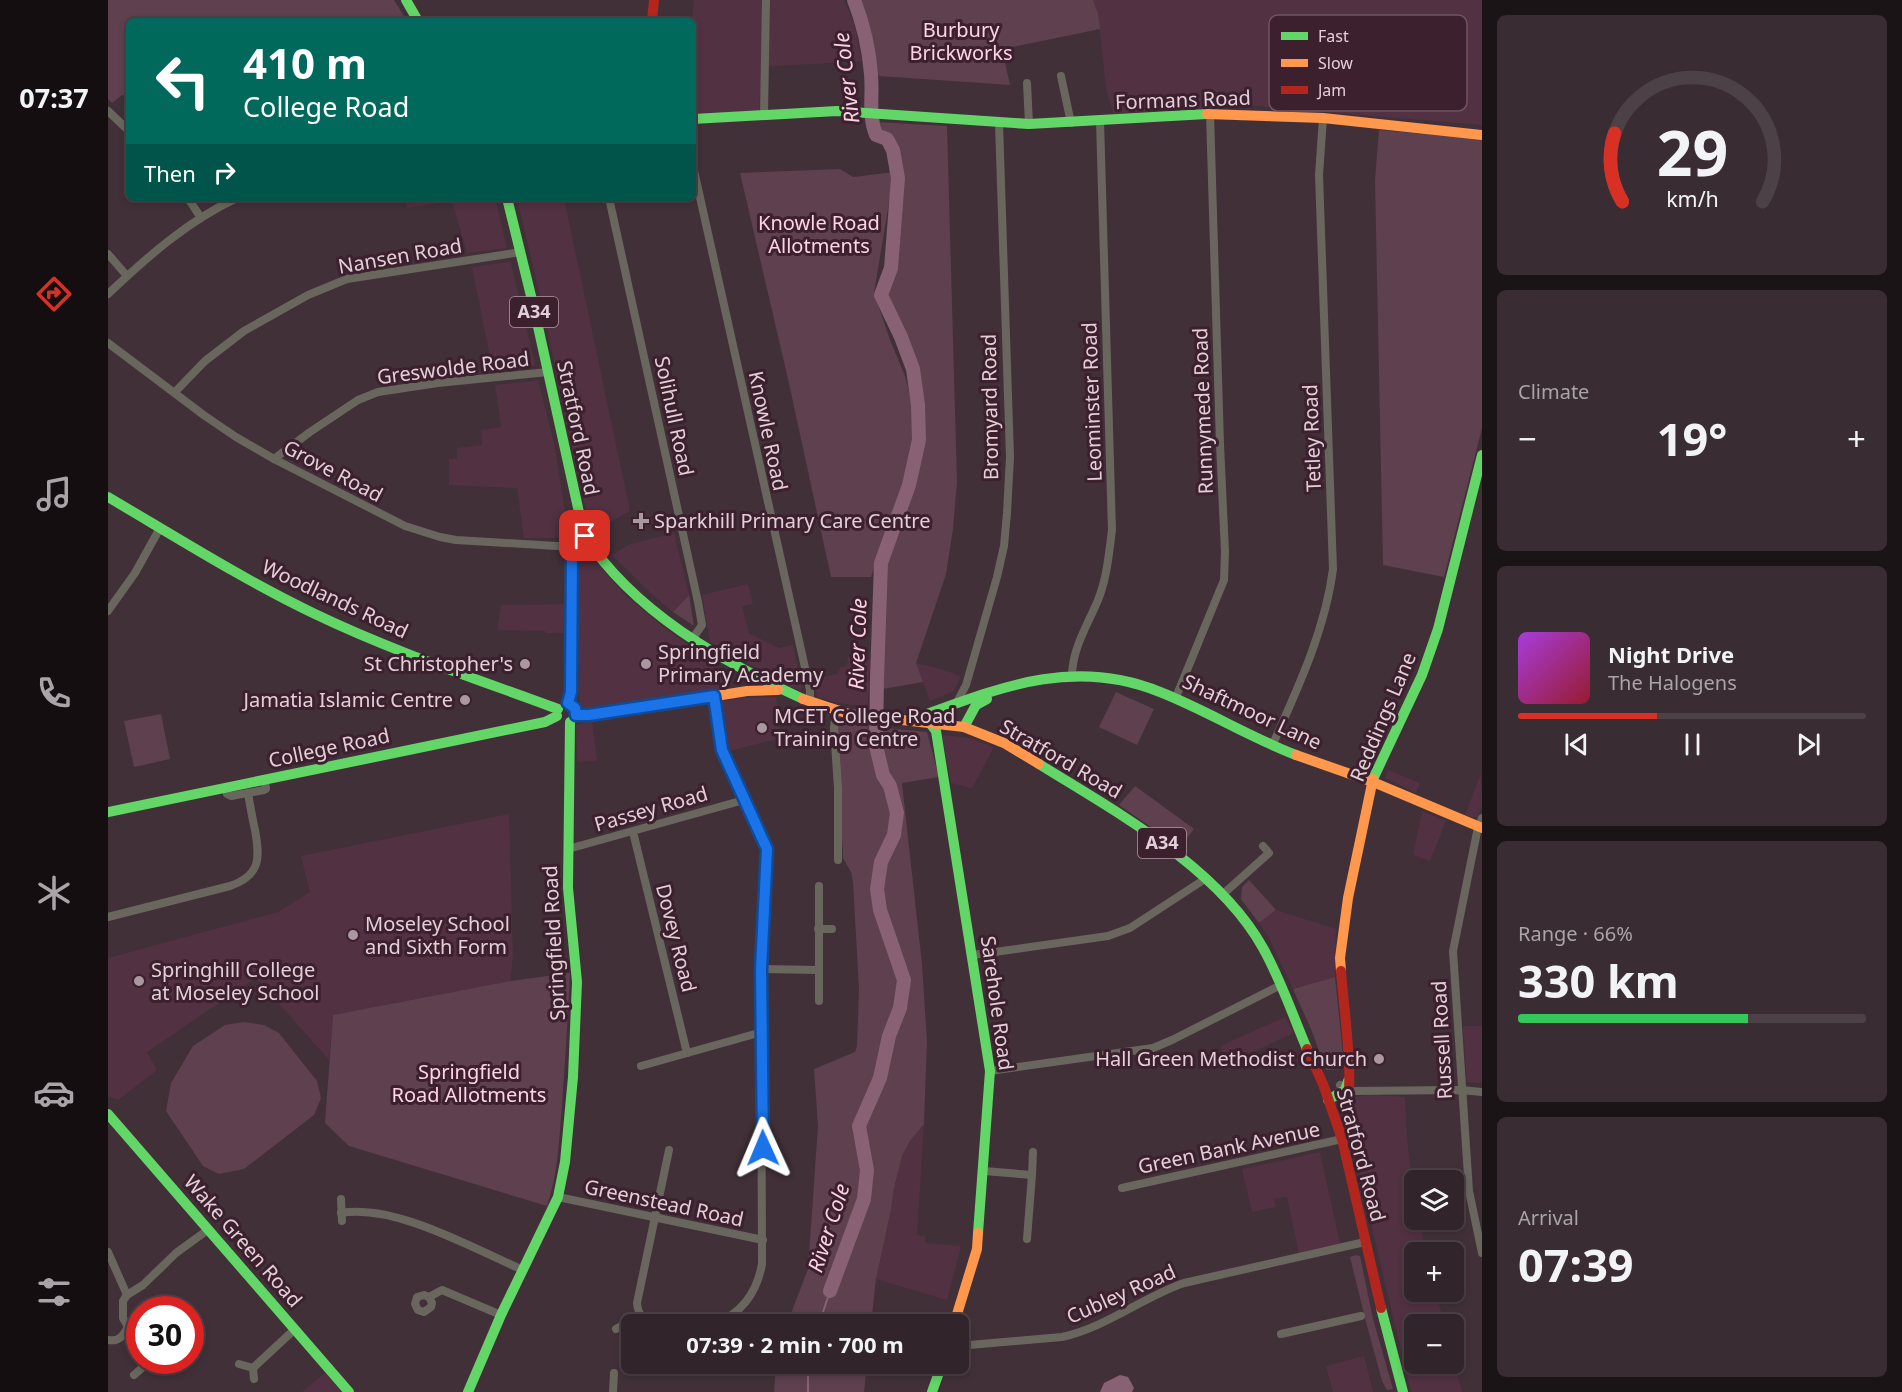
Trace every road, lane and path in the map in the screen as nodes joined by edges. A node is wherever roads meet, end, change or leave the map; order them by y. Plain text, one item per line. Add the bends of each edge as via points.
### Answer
1 (406, 0) edge
2 (654, 0) edge
3 (766, 0) edge
4 (416, 18) edge
5 (652, 18) edge
6 (1061, 76) dead end
7 (1028, 83) dead end
8 (108, 111) edge
9 (1210, 114) junction
10 (764, 115) junction
11 (1323, 118) junction
12 (696, 119) edge
13 (1100, 121) junction
14 (999, 123) junction
15 (1071, 123) junction
16 (1029, 124) junction
17 (126, 128) edge
18 (1482, 135) edge
19 (696, 179) edge
20 (190, 201) edge
21 (232, 201) edge
22 (508, 201) edge
23 (610, 201) edge
24 (201, 218) junction
25 (521, 252) junction
26 (108, 254) edge
27 (127, 276) junction
28 (108, 294) edge
29 (108, 343) edge
30 (548, 372) junction
31 (175, 392) junction
32 (1482, 455) edge
33 (274, 459) junction
34 (108, 497) edge
35 (160, 528) junction
36 (585, 536) junction
37 (573, 547) junction
38 (108, 611) edge
39 (693, 638) junction
40 (1072, 676) junction
41 (966, 685) junction
42 (784, 691) junction
43 (1000, 692) junction
44 (714, 696) junction
45 (1176, 697) junction
46 (980, 698) junction
47 (810, 703) junction
48 (956, 704) junction
49 (561, 710) junction
50 (836, 711) junction
51 (573, 719) junction
52 (907, 721) junction
53 (929, 722) junction
54 (964, 727) junction
55 (1272, 746) junction
56 (265, 780) junction
57 (1372, 782) junction
58 (226, 788) junction
59 (248, 793) junction
60 (744, 800) junction
61 (108, 812) edge
62 (1480, 825) edge
63 (633, 832) junction
64 (1263, 846) dead end
65 (568, 849) junction
66 (838, 860) dead end
67 (1205, 879) junction
68 (819, 886) dead end
69 (1222, 895) junction
70 (108, 917) edge
71 (818, 929) junction
72 (832, 929) dead end
73 (973, 955) junction
74 (761, 969) junction
75 (819, 970) junction
76 (1279, 986) junction
77 (819, 1001) dead end
78 (762, 1032) junction
79 (687, 1053) junction
80 (642, 1066) dead end
81 (990, 1071) junction
82 (1345, 1089) junction
83 (1461, 1090) junction
84 (1482, 1092) edge
85 (1327, 1096) junction
86 (109, 1116) edge
87 (1342, 1139) junction
88 (669, 1150) dead end
89 (1034, 1152) dead end
90 (984, 1171) junction
91 (1032, 1175) junction
92 (1122, 1188) dead end
93 (558, 1197) junction
94 (341, 1199) dead end
95 (654, 1219) junction
96 (209, 1228) junction
97 (1027, 1239) dead end
98 (763, 1240) junction
99 (1365, 1242) junction
100 (108, 1252) edge
101 (1482, 1253) edge
102 (523, 1270) junction
103 (127, 1295) joint
104 (126, 1296) edge
105 (429, 1296) dead end
106 (640, 1314) edge
107 (732, 1314) edge
108 (957, 1314) edge
109 (501, 1315) junction
110 (1361, 1316) dead end
111 (126, 1323) edge
112 (621, 1326) edge
113 (295, 1329) junction
114 (616, 1329) dead end
115 (126, 1331) edge
116 (1281, 1334) dead end
117 (108, 1340) edge
118 (969, 1345) edge
119 (239, 1364) dead end
120 (252, 1368) junction
121 (614, 1373) dead end
122 (938, 1374) edge
123 (254, 1379) dead end
124 (349, 1392) edge
125 (468, 1392) edge
126 (613, 1392) edge
127 (932, 1392) edge
128 (1403, 1392) edge

1 - 4 main road
2 - 5 main road
3 - 10 street
6 - 15 street
7 - 16 street
8 - 17 street
9 - 11 main road, Formans Road
9 - 13 main road, Formans Road
9 - 45 street, Runnymede Road via 1226,552 1224,580
10 - 12 main road, Formans Road
10 - 14 main road, Formans Road via 837,111
11 - 18 main road, Formans Road
11 - 55 street, Tetley Road via 1319,175 1333,569 1330,593 1306,663
13 - 15 main road, Formans Road
13 - 40 street, Leominster Road via 1112,530 1103,583 1074,658
14 - 16 main road, Formans Road
14 - 41 street, Bromyard Road via 1010,457 1007,513 997,578
15 - 16 main road, Formans Road
19 - 47 street, Knowle Road
20 - 24 street
21 - 24 street
22 - 25 main road, Stratford Road / A34
23 - 39 street, Solihull Road via 698,602 702,625
24 - 27 street
25 - 30 main road, Stratford Road / A34
25 - 31 street, Nansen Road via 347,279 308,295 244,331 205,361
26 - 27 street
27 - 28 street
29 - 31 street, Grove Road
30 - 33 street, Greswolde Road via 378,392 358,400
30 - 36 main road, Stratford Road / A34
31 - 33 street, Grove Road via 236,437
32 - 57 main road, Reddings Lane via 1435,638
33 - 37 street, Grove Road via 405,526 440,537
34 - 35 main road, Woodlands Road
35 - 38 street
35 - 49 main road, Woodlands Road via 317,615
36 - 37 main road
36 - 39 main road, Stratford Road / A34 via 618,579
37 - 49 main road via 571,692
39 - 42 main road, Stratford Road / A34
40 - 43 main road, Shaftmoor Lane
40 - 45 main road, Shaftmoor Lane via 1098,676 1143,685
41 - 46 street
41 - 48 street, Bromyard Road
42 - 44 main road via 765,689
42 - 47 main road, Stratford Road / A34
43 - 46 main road, Shaftmoor Lane
43 - 54 main road, Shaftmoor Lane via 976,705
44 - 51 main road
44 - 60 street via 722,750
45 - 55 main road, Shaftmoor Lane
46 - 48 main road, Shaftmoor Lane
47 - 50 main road, Stratford Road / A34
48 - 52 main road, Shaftmoor Lane
49 - 51 main road, Woodlands Road via 561,721
49 - 51 main road via 575,708
49 - 56 main road, College Road via 545,722
50 - 52 main road, Stratford Road / A34
50 - 66 street
51 - 65 main road, Springfield Road
52 - 53 main road, Stratford Road / A34
53 - 54 main road, Stratford Road / A34
53 - 73 main road, Sarehole Road via 936,731
54 - 67 main road, Stratford Road / A34 via 1019,752 1081,789 1171,850
55 - 57 main road, Shaftmoor Lane
56 - 58 main road, College Road
56 - 59 street via 266,789
57 - 62 main road, Shaftmoor Lane
57 - 82 main road, Reddings Lane via 1340,958 1350,1070
58 - 59 street via 229,796
58 - 61 main road, College Road
59 - 70 street via 258,852 257,865 249,876 230,886
60 - 63 street, Passey Road
60 - 74 street via 767,849
62 - 83 street, Russell Road via 1454,951
63 - 65 street, Passey Road
63 - 79 street, Dovey Road
64 - 69 street via 1269,852
65 - 93 main road, Springfield Road via 578,982 568,1138
67 - 69 main road, Stratford Road / A34
67 - 73 street via 1130,928 1108,936
68 - 71 street
69 - 76 main road, Stratford Road / A34 via 1252,930
71 - 72 street
71 - 75 street
73 - 81 main road, Sarehole Road
74 - 75 street
74 - 78 street
75 - 77 street
76 - 81 street via 1153,1048
76 - 85 main road, Stratford Road / A34
78 - 79 street
78 - 98 street
79 - 80 street
81 - 90 main road, Sarehole Road
82 - 83 street
82 - 85 main road
82 - 87 main road, Reddings Lane via 1348,1118
83 - 84 street
83 - 101 street, Russell Road via 1469,1191
85 - 87 main road, Stratford Road / A34
86 - 96 main road, Wake Green Road
87 - 92 street, Green Bank Avenue
87 - 99 main road, Stratford Road / A34
88 - 95 street
89 - 91 street
90 - 91 street
90 - 108 main road, Sarehole Road via 977,1250
91 - 97 street
93 - 95 street, Greenstead Road
93 - 102 main road, Springfield Road
94 - 102 street via 341,1217 364,1212 408,1220
95 - 98 street, Greenstead Road
95 - 106 street via 637,1303
96 - 103 street
96 - 113 main road, Wake Green Road
98 - 107 street via 759,1282
99 - 118 street, Cubley Road via 1184,1283 1077,1334
99 - 128 main road, Stratford Road / A34
100 - 103 street
102 - 109 main road, Springfield Road
104 - 111 street via 122,1309
105 - 109 street via 447,1291
109 - 125 main road, Springfield Road
110 - 116 street
112 - 114 street
113 - 120 street
113 - 124 main road, Wake Green Road
115 - 117 street via 123,1336
119 - 120 street
120 - 123 street
121 - 126 street
122 - 127 main road

